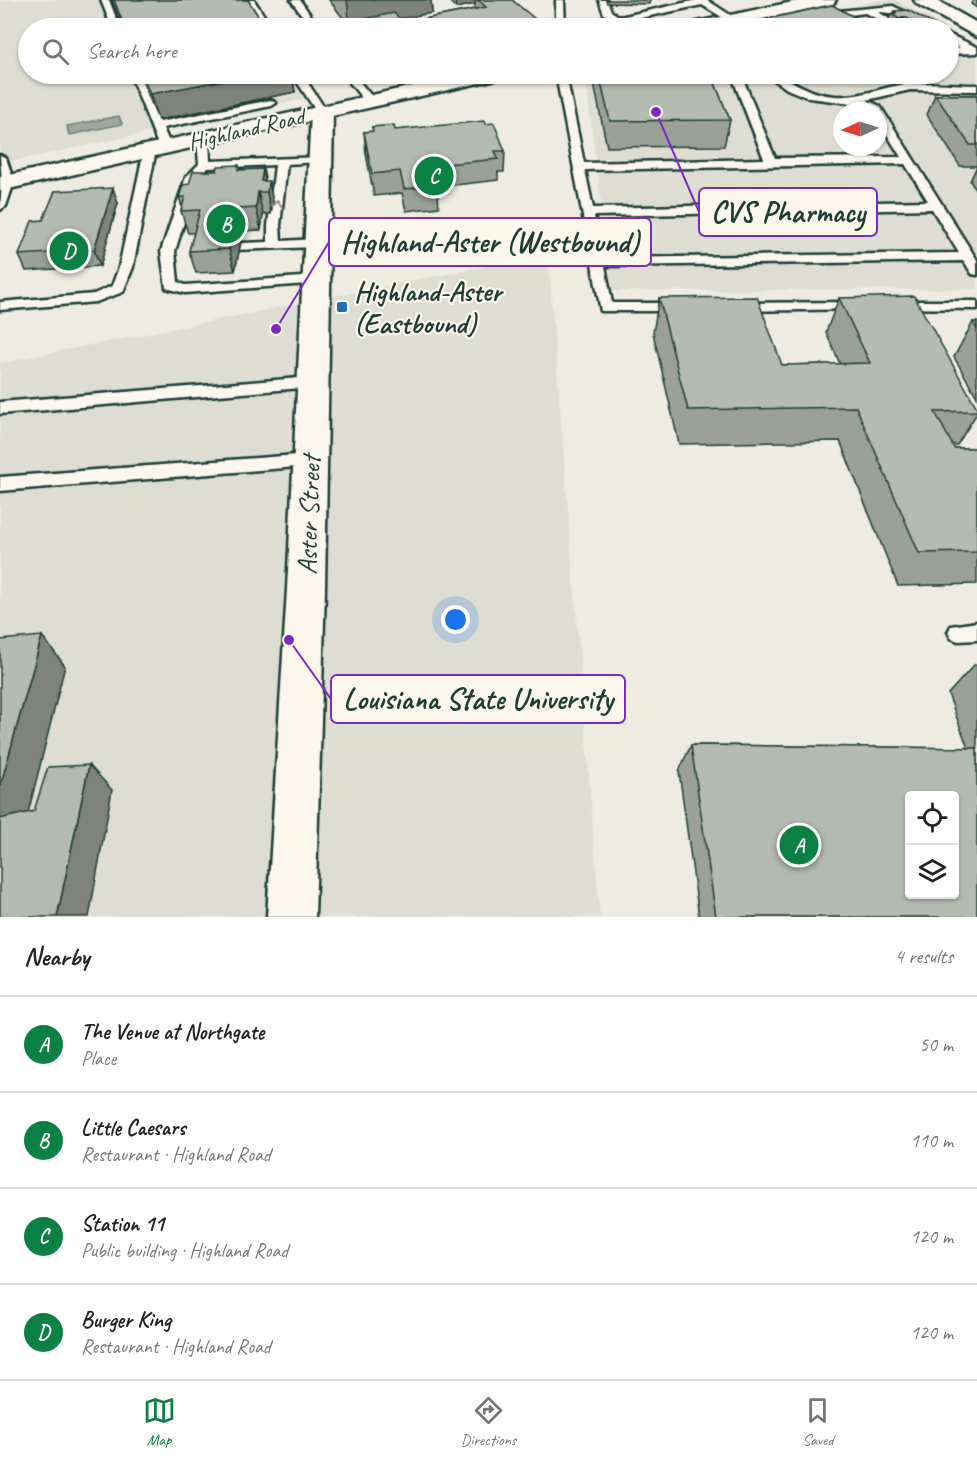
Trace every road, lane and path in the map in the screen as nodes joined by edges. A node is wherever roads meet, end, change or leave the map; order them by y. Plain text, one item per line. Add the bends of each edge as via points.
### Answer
1 (105, 0) edge
2 (250, 0) edge
3 (295, 0) edge
4 (560, 0) edge
5 (603, 0) edge
6 (923, 0) edge
7 (702, 1) edge
8 (819, 4) edge
9 (865, 5) edge
10 (112, 18) edge
11 (262, 18) edge
12 (308, 18) edge
13 (561, 18) edge
14 (615, 18) edge
15 (627, 18) edge
16 (730, 18) edge
17 (744, 18) edge
18 (834, 18) edge
19 (885, 18) edge
20 (914, 18) edge
21 (954, 18) edge
22 (959, 21) edge
23 (977, 31) edge
24 (959, 43) edge
25 (959, 51) edge
26 (975, 51) edge
27 (138, 84) edge
28 (304, 84) edge
29 (356, 84) edge
30 (447, 84) edge
31 (563, 84) edge
32 (740, 84) edge
33 (787, 84) edge
34 (977, 88) edge
35 (858, 99) junction
36 (370, 101) junction
37 (322, 112) junction
38 (196, 124) junction
39 (157, 141) junction
40 (0, 158) edge
41 (319, 159) junction
42 (908, 160) junction
43 (281, 162) junction
44 (771, 162) junction
45 (206, 165) junction
46 (579, 167) junction
47 (4, 183) edge
48 (936, 205) junction
49 (0, 206) edge
50 (588, 212) junction
51 (317, 243) junction
52 (275, 245) junction
53 (240, 247) dead end
54 (968, 257) junction
55 (597, 262) junction
56 (977, 271) edge
57 (316, 280) junction
58 (977, 305) edge
59 (0, 306) edge
60 (690, 307) edge
61 (726, 307) edge
62 (312, 382) junction
63 (0, 408) edge
64 (310, 460) junction
65 (0, 484) edge
66 (291, 917) edge

1 - 10 lane
2 - 11 lane
3 - 12 lane
4 - 13 lane
5 - 14 lane via 607,12
6 - 21 street
7 - 15 lane
7 - 16 lane
8 - 9 lane
8 - 17 street
8 - 18 lane
9 - 19 lane
9 - 20 lane via 901,11
22 - 23 street
24 - 26 lane
25 - 26 lane
27 - 39 lane
28 - 37 lane
29 - 36 lane
30 - 36 street, Highland Road
31 - 46 lane
32 - 44 lane
33 - 35 lane via 802,93 826,99
34 - 35 lane via 910,87
35 - 42 lane via 875,106
36 - 37 street, Highland Road
37 - 38 street, Highland Road via 273,107
37 - 41 street, Aster Street
38 - 39 street, Highland Road
38 - 45 lane
39 - 47 street, Highland Road
39 - 59 lane via 118,289 96,298
40 - 47 lane
41 - 43 lane
41 - 51 street, Aster Street
42 - 44 lane
42 - 48 lane
43 - 45 lane
52 -> 43 lane
44 - 46 lane
45 - 57 lane via 192,177 174,251 171,285 185,289
46 - 50 lane
47 - 49 lane
48 - 50 lane
48 - 54 lane
50 - 55 lane
51 - 52 lane
51 - 57 street, Aster Street
52 - 53 lane
54 - 55 lane
54 - 56 lane
55 - 60 lane via 606,308
57 - 62 street, Aster Street
58 - 61 lane
62 - 63 lane
62 - 64 street, Aster Street
64 - 65 lane
64 - 66 street, Aster Street

